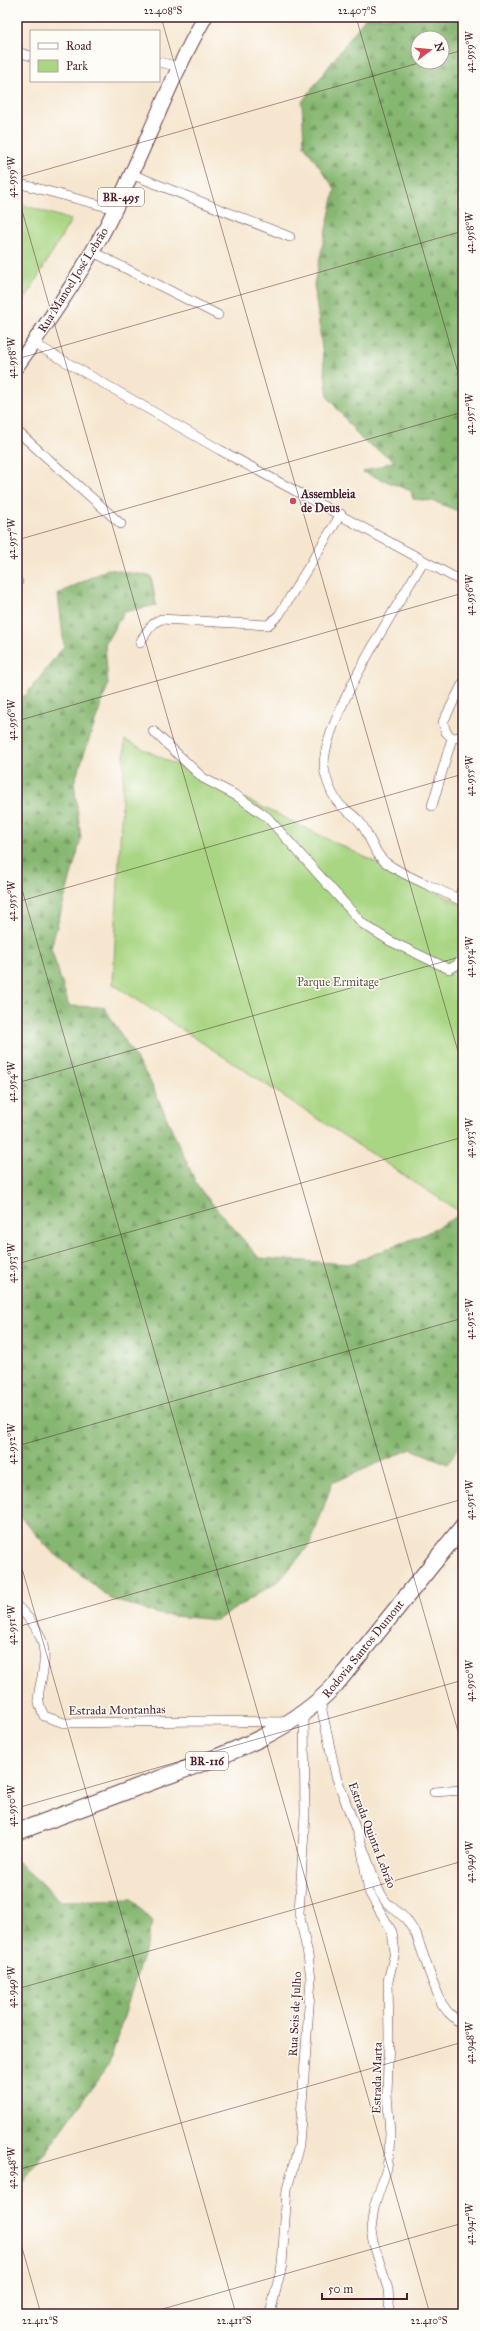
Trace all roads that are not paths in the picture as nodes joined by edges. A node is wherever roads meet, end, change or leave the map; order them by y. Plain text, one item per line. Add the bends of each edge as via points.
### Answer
1 (205, 17) edge
2 (17, 52) edge
3 (30, 56) edge
4 (160, 62) edge
5 (180, 67) junction
6 (131, 174) junction
7 (17, 183) edge
8 (115, 209) junction
9 (290, 237) dead end
10 (93, 252) junction
11 (218, 315) dead end
12 (34, 343) junction
13 (17, 366) edge
14 (17, 432) edge
15 (341, 514) junction
16 (121, 524) dead end
17 (423, 562) junction
18 (463, 582) edge
19 (140, 643) dead end
20 (463, 683) edge
21 (153, 731) dead end
22 (463, 737) edge
23 (452, 738) junction
24 (432, 806) dead end
25 (463, 887) edge
26 (460, 900) edge
27 (463, 956) edge
28 (463, 1526) edge
29 (17, 1606) edge
30 (320, 1701) junction
31 (304, 1713) junction
32 (289, 1722) junction
33 (463, 1790) edge
34 (434, 1792) dead end
35 (17, 1832) edge
36 (362, 1845) junction
37 (463, 2026) edge
38 (270, 2314) edge
39 (390, 2314) edge

1 - 5 main road, Rua Manoel José Lebrão / BR-495
2 - 3 street
4 - 5 street
5 - 6 main road, Rua Manoel José Lebrão / BR-495
6 - 8 main road, Rua Manoel José Lebrão / BR-495
6 - 9 street
7 - 8 street
8 - 10 main road, Rua Manoel José Lebrão / BR-495
10 - 11 street
10 - 12 main road, Rua Manoel José Lebrão / BR-495
12 - 13 main road, Rua Manoel José Lebrão / BR-495
12 - 15 street via 220,450
14 - 16 street
15 - 17 street
15 - 19 street via 279,615 268,625 161,620 154,622
17 - 18 street
17 - 26 street via 344,699 329,738 324,765 330,789 336,800 359,820 372,846 384,860 413,880
20 - 23 street via 443,722 446,732
21 - 27 street via 203,778 237,796 267,817 350,911 373,931 449,969 457,965
22 - 23 street
23 - 24 street
25 - 26 street
28 - 30 highway, Rodovia Santos Dumont / BR-116 via 369,1645
29 - 32 street, Estrada Montanhas via 30,1618 42,1641 43,1672 36,1694 44,1716 53,1720 64,1723
30 - 31 highway, Rodovia Santos Dumont / BR-116
30 - 36 street, Estrada Quinta Lebrão via 336,1776
31 - 32 highway, Rodovia Santos Dumont / BR-116
31 - 38 street, Rua Seis de Julho via 305,1814 299,1913 310,1979 299,2145 287,2189 282,2265
32 - 35 highway, Rodovia Santos Dumont / BR-116 via 234,1751
33 - 34 street
36 - 37 street, Estrada Quinta Lebrão via 379,1891 386,1902 406,1919 416,1934 442,2004
36 - 39 street, Estrada Marta via 369,1892 392,1932 395,1952 388,1981 389,2153 387,2168 374,2207 371,2230 388,2289

